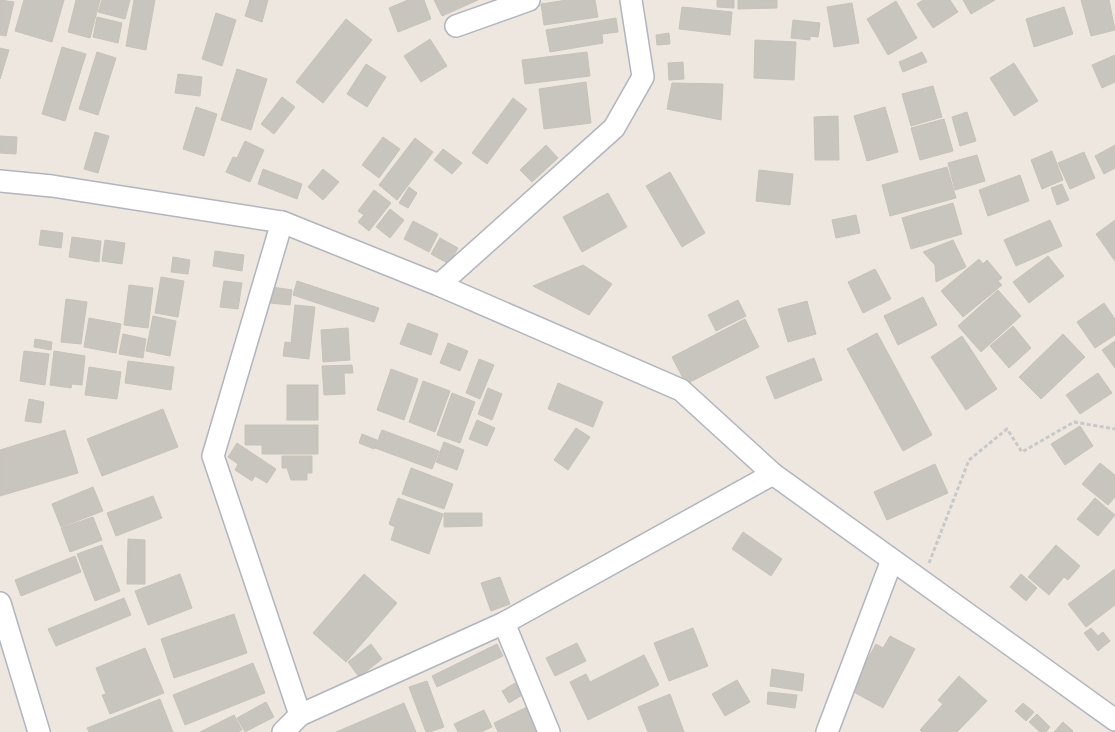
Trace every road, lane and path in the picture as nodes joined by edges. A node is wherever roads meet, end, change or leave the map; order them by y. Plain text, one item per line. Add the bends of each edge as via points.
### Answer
1 (529, 0) edge
2 (631, 0) edge
3 (456, 26) dead end
4 (0, 181) edge
5 (282, 222) junction
6 (439, 285) junction
7 (1115, 429) edge
8 (773, 474) junction
9 (892, 560) junction
10 (922, 580) junction
11 (0, 603) edge
12 (504, 622) junction
13 (1115, 720) edge
14 (290, 727) edge
15 (39, 732) edge
16 (549, 732) edge
17 (827, 732) edge

1 - 3 street
2 - 6 street via 643,78 614,128
4 - 5 street via 52,186
5 - 6 street
5 - 14 street via 213,456
6 - 8 street via 681,390
7 - 10 path via 1074,422 1022,452 1007,428 969,460
8 - 9 street
8 - 12 street
9 - 10 street
9 - 17 street
10 - 13 street
11 - 15 street
12 - 14 street
12 - 16 street

